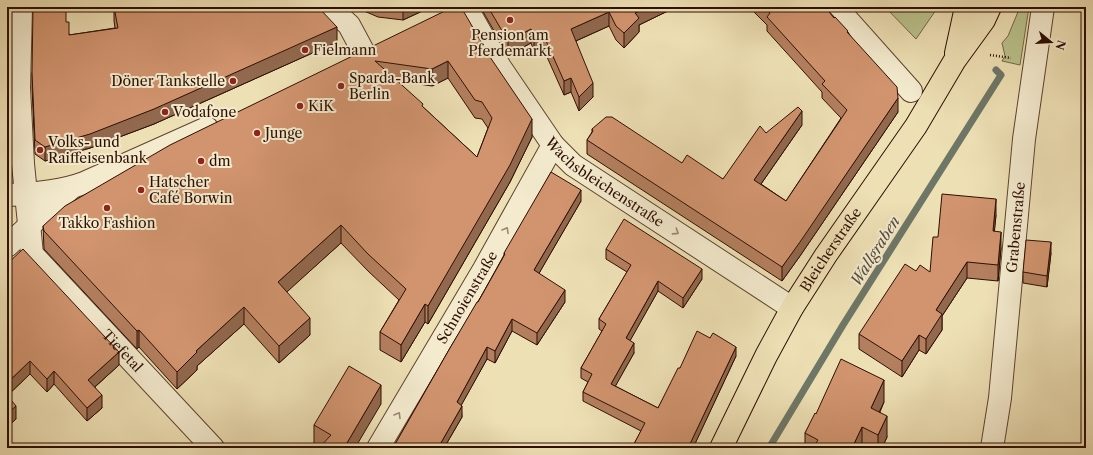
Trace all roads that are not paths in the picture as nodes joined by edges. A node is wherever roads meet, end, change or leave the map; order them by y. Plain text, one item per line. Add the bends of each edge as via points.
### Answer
1 (21, 7) edge
2 (324, 7) edge
3 (836, 7) edge
4 (966, 7) edge
5 (990, 7) edge
6 (1043, 7) edge
7 (460, 11) edge
8 (384, 44) edge
9 (955, 60) junction
10 (912, 91) dead end
11 (228, 119) edge
12 (553, 145) junction
13 (71, 188) junction
14 (17, 195) edge
15 (29, 226) junction
16 (7, 246) edge
17 (792, 308) junction
18 (213, 448) edge
19 (378, 448) edge
20 (722, 448) edge
21 (992, 448) edge

1 - 14 street via 19,88 23,164
2 - 8 street via 349,24 357,57
3 - 10 street
4 - 9 main road, Bleicherstraße
5 - 9 main road, Bleicherstraße via 984,20
6 - 21 street, Grabenstraße via 1024,139 1000,398
7 - 12 street, Wachsbleichenstraße
9 - 17 main road, Bleicherstraße via 916,126
11 - 13 street
12 -> 17 street, Wachsbleichenstraße via 573,165
19 -> 12 street, Schnoienstraße via 484,269
13 - 14 street
13 - 15 street
14 - 15 street
15 - 16 street
15 - 18 street, Tiefetal via 32,254
17 - 20 main road, Bleicherstraße

